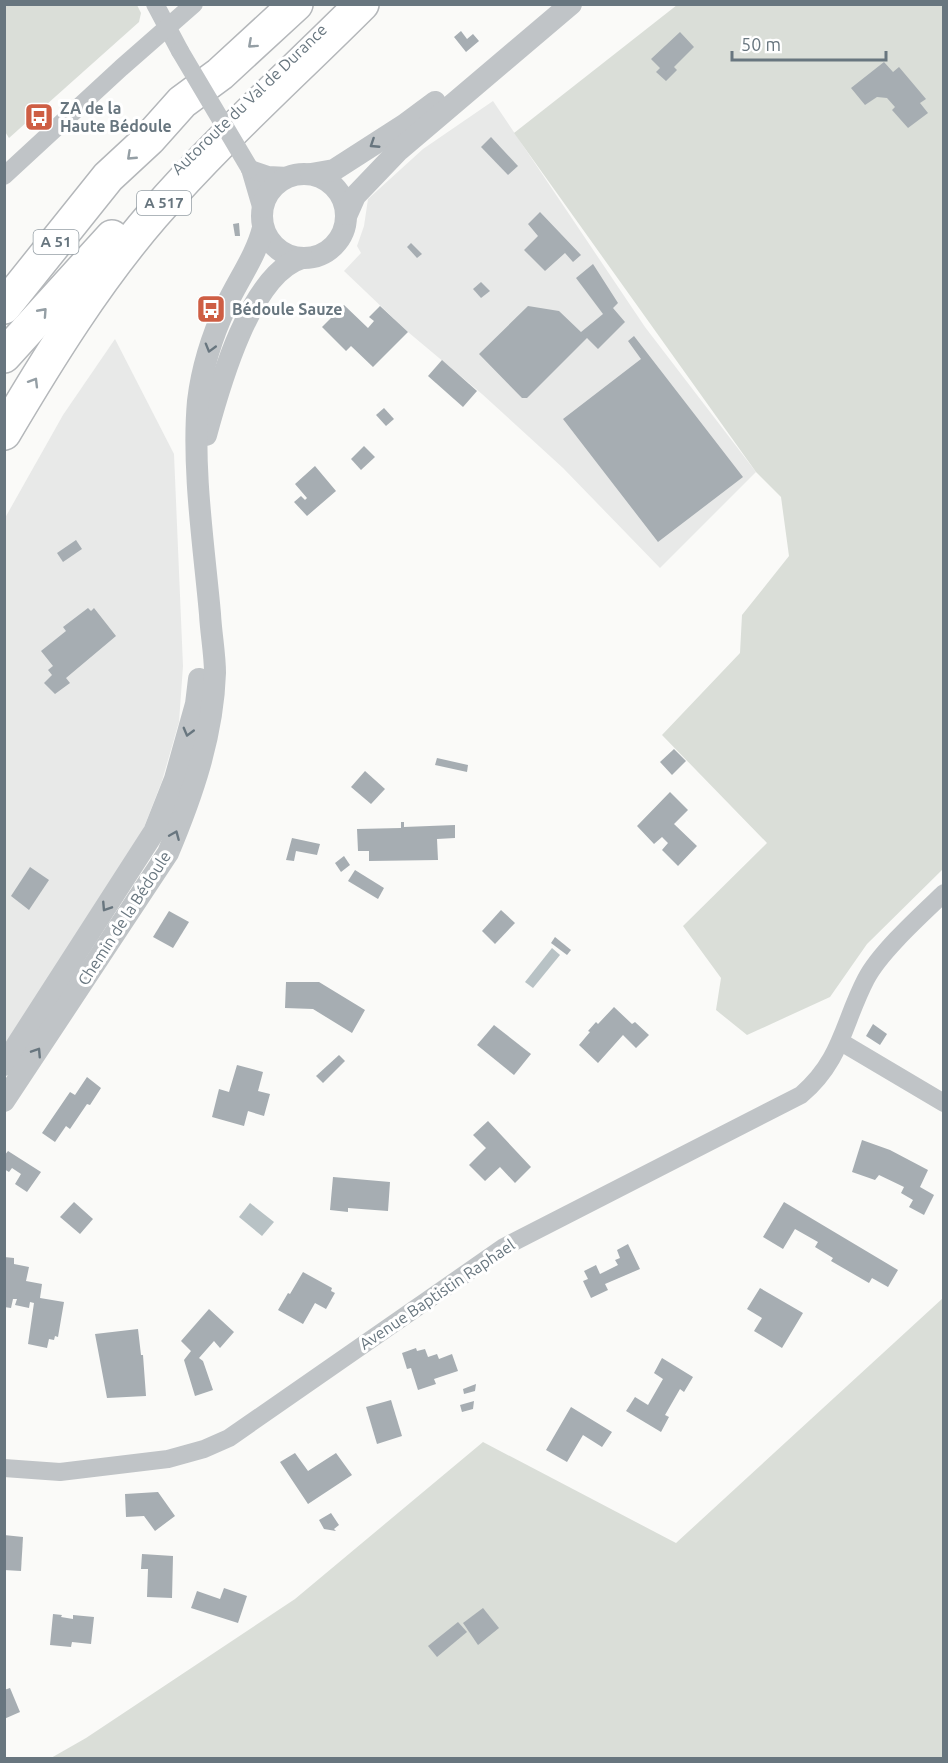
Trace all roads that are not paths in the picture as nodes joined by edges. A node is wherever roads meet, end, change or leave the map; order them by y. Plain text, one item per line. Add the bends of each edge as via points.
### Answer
1 (155, 4) edge
2 (194, 4) edge
3 (296, 4) edge
4 (349, 4) edge
5 (362, 4) edge
6 (569, 4) edge
7 (167, 28) junction
8 (7, 166) edge
9 (250, 169) junction
10 (311, 174) junction
11 (288, 176) junction
12 (108, 177) junction
13 (347, 214) junction
14 (262, 219) junction
15 (302, 258) junction
16 (4, 280) edge
17 (4, 307) edge
18 (4, 356) edge
19 (4, 433) edge
20 (199, 481) junction
21 (210, 612) junction
22 (944, 893) edge
23 (840, 1042) junction
24 (4, 1065) edge
25 (4, 1101) edge
26 (944, 1103) edge
27 (4, 1468) edge

1 - 7 street
2 - 7 street
3 -> 12 highway, A 51 via 220,74 182,102
18 -> 4 highway, Autoroute du Val de Durance / A 51 via 200,143
19 -> 5 highway, A 517 via 76,318 152,216 215,147
6 -> 10 street via 404,125 334,170
6 - 13 street via 399,150 355,196
7 - 8 street
7 - 9 street, bridge
9 - 11 street
9 - 14 street
10 - 11 street
10 - 13 street via 336,188
11 - 14 street via 271,189
12 - 16 highway
12 - 17 highway, A 51
13 - 15 street via 344,231 335,245 314,257
14 - 15 street via 269,240 278,249
14 -> 20 street, Chemin de la Bédoule via 254,254 226,305 204,368 198,410
15 - 20 street, Chemin de la Bédoule via 279,271 264,288 239,337 214,403
20 - 21 street, Chemin de la Bédoule
21 -> 24 street, Chemin de la Bédoule via 196,704 175,779 154,832
25 -> 21 street, Chemin de la Bédoule via 168,853 186,810 208,729 215,673
22 - 23 street, Avenue Baptistin Raphael via 879,959 866,978
23 - 26 street
23 - 27 street, Avenue Baptistin Raphael via 817,1081 801,1095 504,1247 229,1437 168,1459 60,1472

